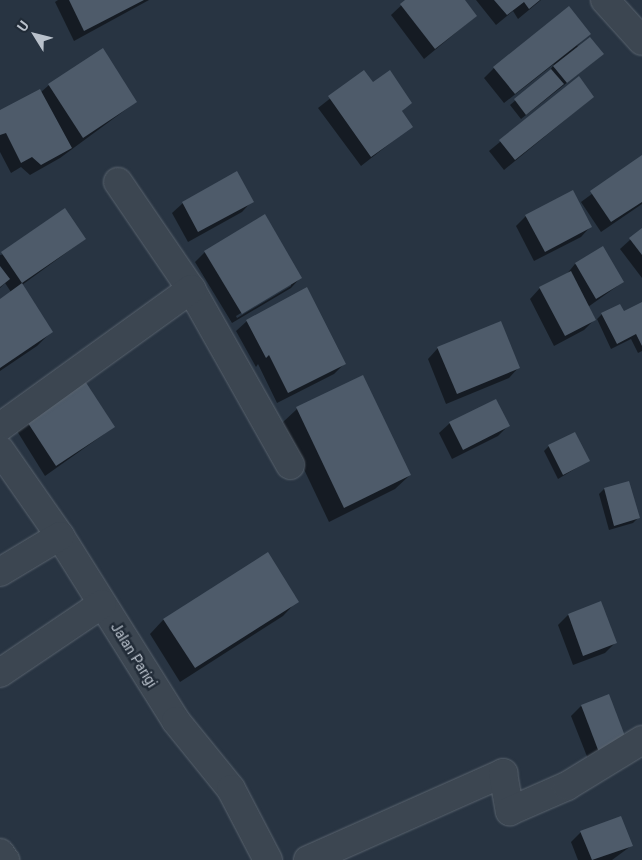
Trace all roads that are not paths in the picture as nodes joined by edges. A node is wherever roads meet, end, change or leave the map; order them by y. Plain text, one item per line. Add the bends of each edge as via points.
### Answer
1 (605, 0) edge
2 (642, 41) edge
3 (118, 182) dead end
4 (190, 289) junction
5 (0, 427) edge
6 (0, 450) edge
7 (290, 465) dead end
8 (60, 536) junction
9 (0, 572) edge
10 (102, 604) junction
11 (0, 673) edge
12 (642, 740) edge
13 (0, 853) edge
14 (4, 860) edge
15 (268, 860) edge
16 (308, 860) edge

1 - 2 street
3 - 4 street
4 - 5 street
4 - 7 street
6 - 8 street, Jalan Parigi
8 - 9 street
8 - 10 street, Jalan Parigi
10 - 11 street
10 - 15 street, Jalan Parigi via 176,721 231,789
12 - 16 street via 567,786 510,811 503,773
13 - 14 street

